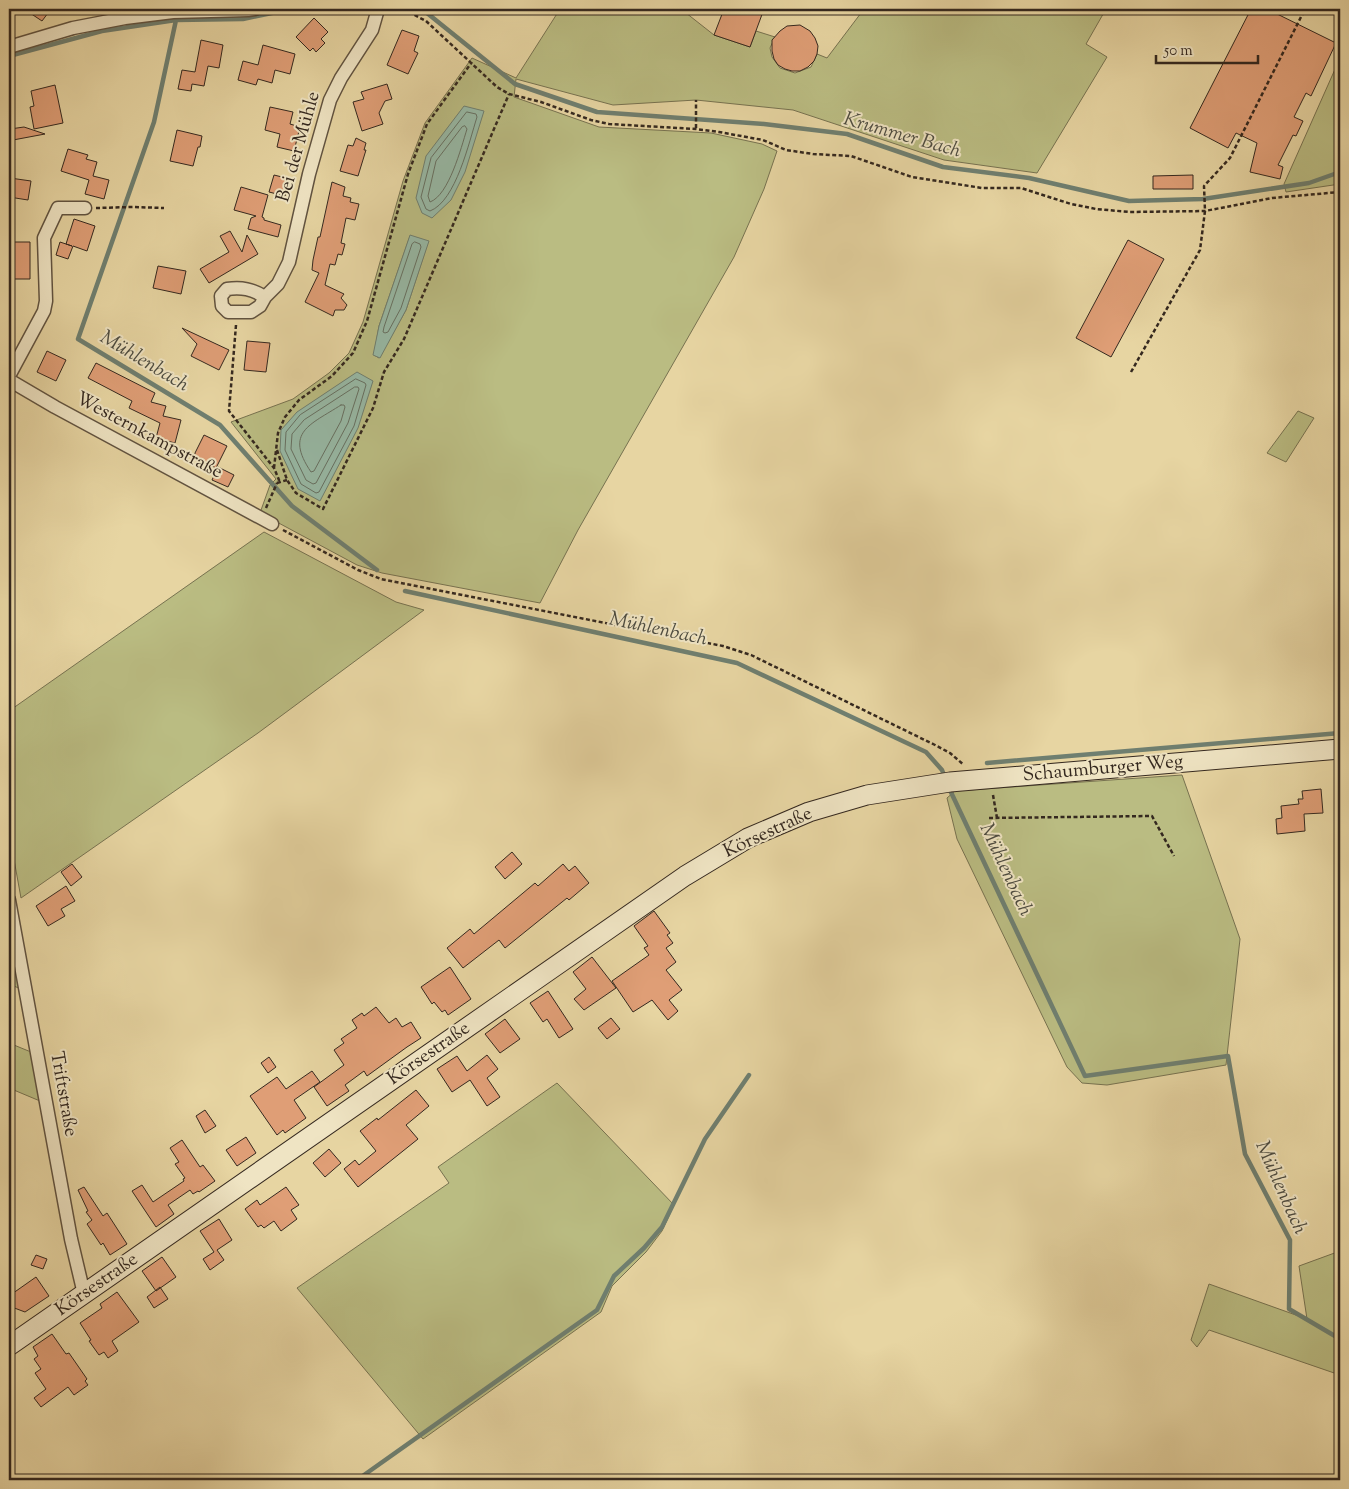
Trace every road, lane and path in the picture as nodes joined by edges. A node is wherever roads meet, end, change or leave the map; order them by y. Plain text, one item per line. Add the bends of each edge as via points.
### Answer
1 (255, 9) edge
2 (378, 9) edge
3 (403, 9) edge
4 (1305, 9) edge
5 (9, 47) edge
6 (472, 62) junction
7 (509, 94) junction
8 (696, 100) dead end
9 (696, 128) junction
10 (1340, 192) edge
11 (85, 208) joint
12 (164, 208) dead end
13 (1205, 211) junction
14 (265, 297) junction
15 (237, 313) junction
16 (1131, 372) dead end
17 (9, 378) edge
18 (277, 450) junction
19 (274, 468) junction
20 (287, 480) junction
21 (277, 483) junction
22 (267, 522) junction
23 (1340, 750) edge
24 (985, 779) junction
25 (867, 795) joint
26 (989, 818) dead end
27 (997, 818) junction
28 (1174, 856) dead end
29 (9, 900) edge
30 (84, 1294) junction
31 (9, 1346) edge

1 - 5 street via 173,12 125,18 73,28
2 - 14 street, Bei der Mühle via 372,30 330,100 289,262 278,284
3 - 6 path via 426,21
4 - 13 path via 1230,158 1204,186
6 - 7 path
6 - 18 path via 427,124 408,174 367,321 354,353 332,376 299,400 285,417 278,433
7 - 9 path via 609,124
7 - 20 path via 404,339 384,372 373,408 323,509 296,493
8 - 9 path
9 - 13 path via 763,140 786,150 851,156 929,181 982,188 1020,188 1096,209
10 - 13 path via 1272,198
11 - 12 path
11 - 17 street via 58,208 44,238 44,312
13 - 16 path via 1200,250
14 - 15 street, Bei der Mühle via 251,312
14 - 15 street via 253,290 227,289 221,296 222,306 228,312
15 - 19 path via 229,411
17 - 22 street, Westernkampstraße via 55,407
18 - 19 path
18 - 20 path
19 - 21 path via 279,480
20 - 21 path
21 - 22 path via 272,491
22 - 24 path via 381,579 723,646 752,655 950,753
23 - 24 street, Schaumburger Weg
24 - 25 street, Schaumburger Weg
24 - 27 path
25 - 30 street, Körsestraße via 808,812 748,838 685,876
26 - 27 path
27 - 28 path via 1152,816
29 - 30 street, Triftstraße via 67,1220
30 - 31 street, Körsestraße

